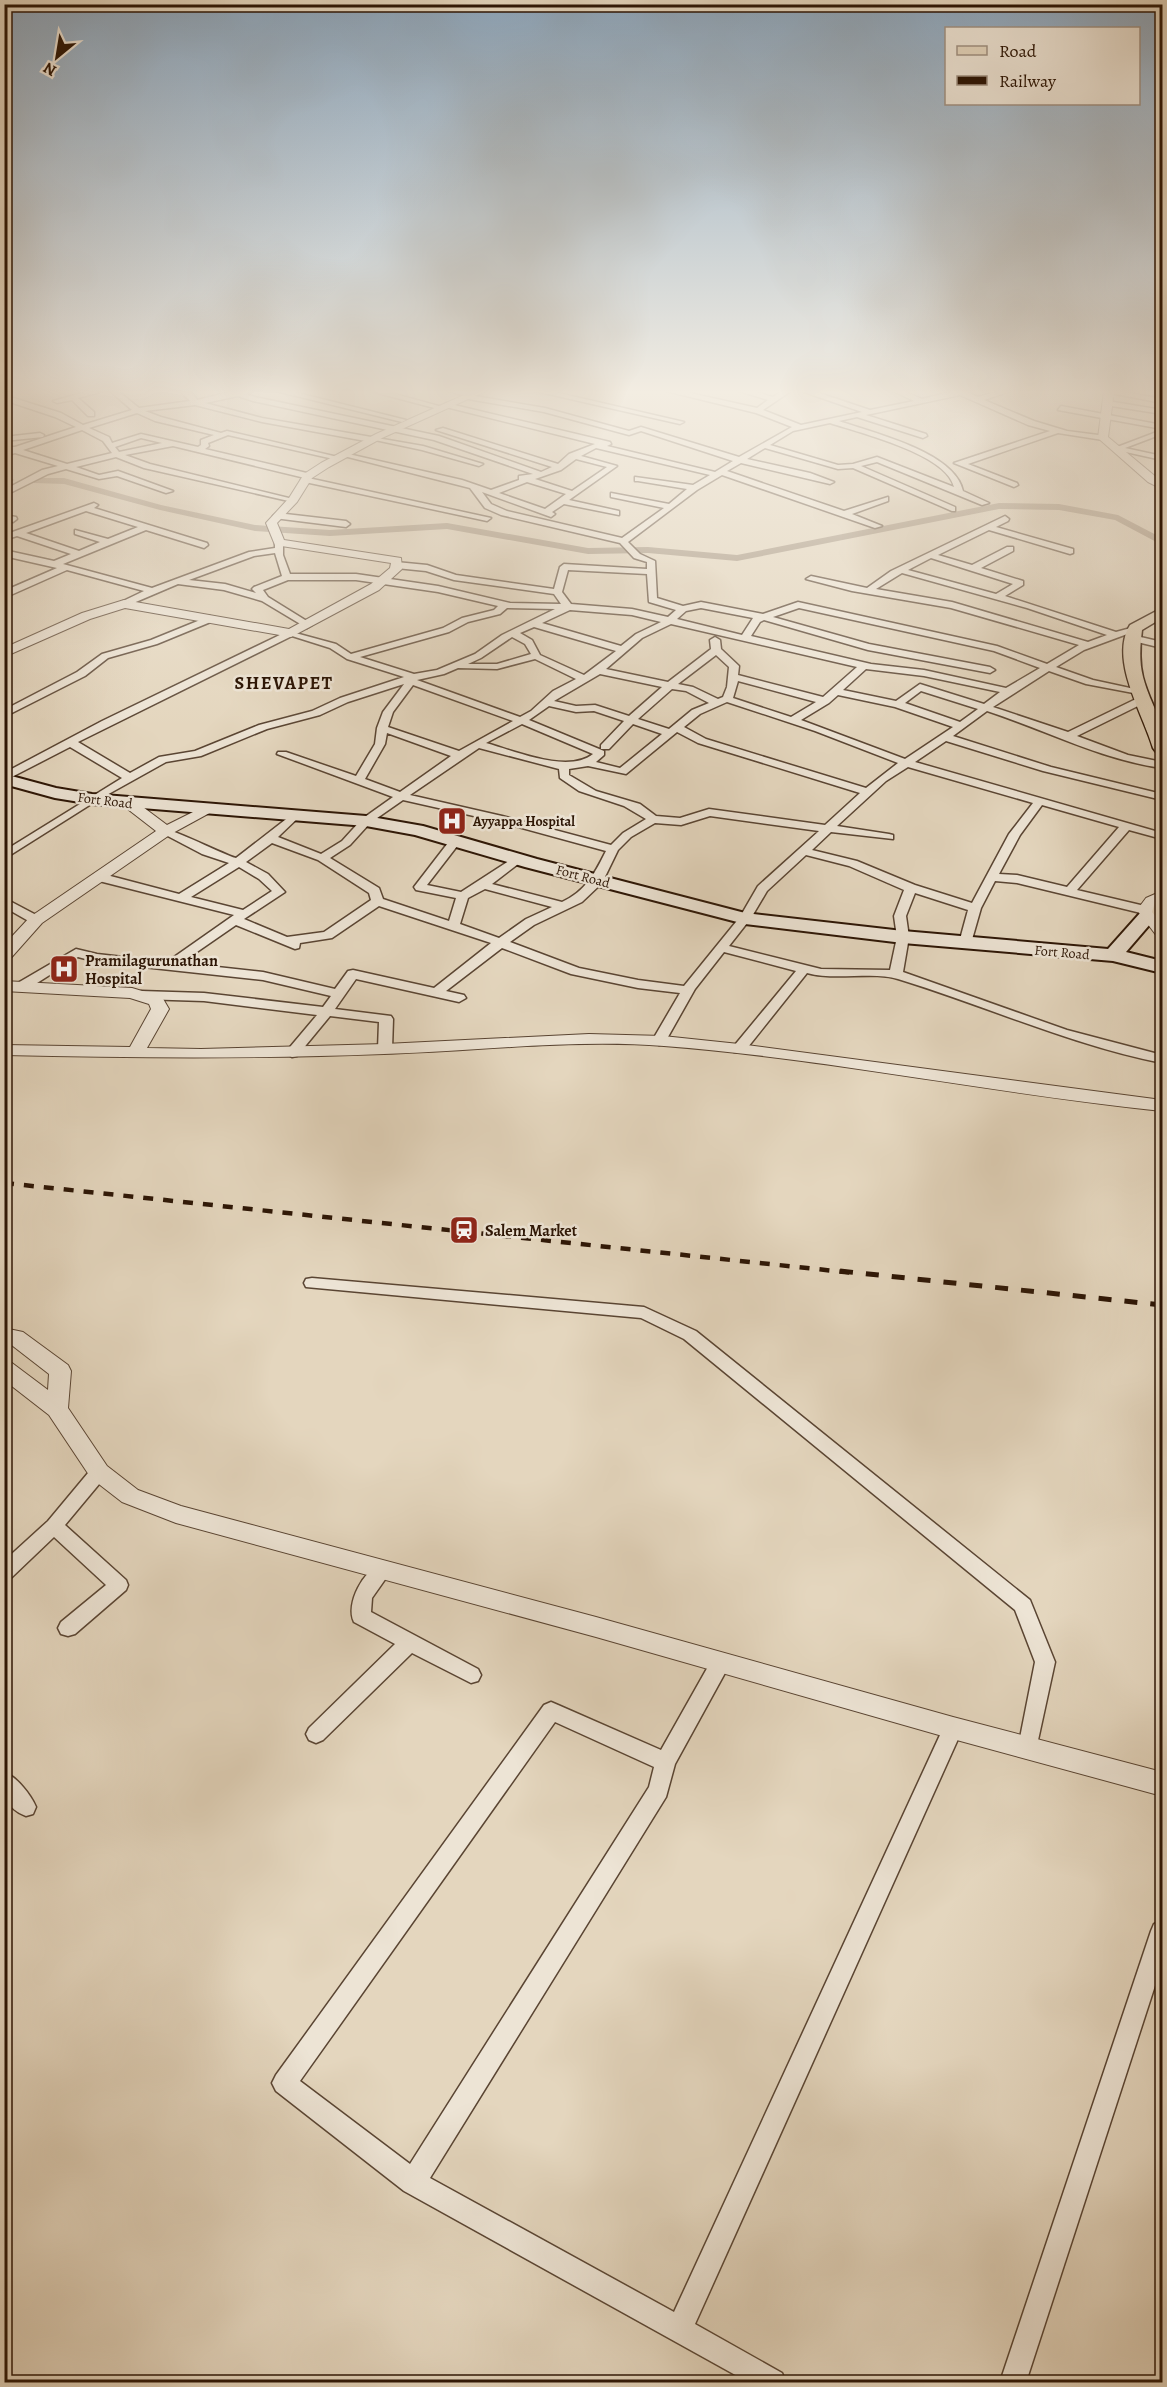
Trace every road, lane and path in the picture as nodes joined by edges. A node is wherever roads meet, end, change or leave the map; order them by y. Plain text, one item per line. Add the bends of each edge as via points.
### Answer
1 (291, 502) edge
2 (417, 502) edge
3 (485, 502) edge
4 (518, 502) edge
5 (560, 502) edge
6 (568, 502) edge
7 (651, 502) edge
8 (674, 502) edge
9 (808, 502) edge
10 (876, 502) edge
11 (937, 502) edge
12 (669, 506) junction
13 (952, 509) dead end
14 (616, 513) dead end
15 (844, 514) junction
16 (487, 518) dead end
17 (1005, 519) dead end
18 (274, 520) junction
19 (346, 524) dead end
20 (878, 526) dead end
21 (145, 527) junction
22 (988, 527) junction
23 (78, 532) dead end
24 (17, 533) junction
25 (4, 538) edge
26 (108, 542) junction
27 (204, 545) dead end
28 (626, 545) junction
29 (279, 547) junction
30 (1010, 549) dead end
31 (1070, 551) dead end
32 (4, 553) edge
33 (79, 554) junction
34 (930, 555) junction
35 (55, 564) junction
36 (396, 565) junction
37 (66, 567) junction
38 (974, 568) junction
39 (651, 572) junction
40 (906, 572) dead end
41 (287, 578) junction
42 (811, 579) dead end
43 (382, 580) junction
44 (177, 581) junction
45 (152, 591) junction
46 (868, 591) junction
47 (556, 592) junction
48 (4, 595) edge
49 (998, 597) junction
50 (265, 599) junction
51 (124, 604) junction
52 (504, 605) junction
53 (568, 607) junction
54 (683, 609) junction
55 (1162, 612) edge
56 (763, 617) junction
57 (210, 619) junction
58 (668, 622) junction
59 (536, 624) junction
60 (307, 625) junction
61 (718, 632) junction
62 (291, 633) junction
63 (511, 634) junction
64 (1128, 634) junction
65 (745, 638) junction
66 (1088, 645) junction
67 (1162, 645) edge
68 (624, 650) junction
69 (716, 650) junction
70 (4, 653) edge
71 (535, 656) junction
72 (350, 657) junction
73 (458, 665) junction
74 (865, 665) junction
75 (1052, 667) junction
76 (990, 670) dead end
77 (599, 671) junction
78 (733, 677) junction
79 (412, 679) junction
80 (584, 679) junction
81 (670, 684) junction
82 (835, 691) junction
83 (1008, 691) junction
84 (1141, 697) junction
85 (722, 701) junction
86 (825, 701) junction
87 (547, 702) junction
88 (898, 704) junction
89 (985, 708) junction
90 (4, 714) edge
91 (520, 720) junction
92 (628, 720) junction
93 (791, 721) junction
94 (961, 726) junction
95 (382, 728) junction
96 (673, 730) junction
97 (1069, 736) junction
98 (945, 737) junction
99 (1161, 738) edge
100 (71, 743) junction
101 (477, 744) junction
102 (605, 747) dead end
103 (282, 754) dead end
104 (459, 755) junction
105 (588, 763) junction
106 (907, 763) junction
107 (1162, 765) edge
108 (564, 767) junction
109 (129, 777) junction
110 (4, 779) edge
111 (359, 781) junction
112 (618, 785) junction
113 (868, 792) junction
114 (402, 796) junction
115 (1162, 797) edge
116 (92, 799) junction
117 (1040, 801) junction
118 (130, 804) junction
119 (208, 810) junction
120 (294, 816) junction
121 (653, 819) junction
122 (366, 821) junction
123 (1126, 827) junction
124 (828, 829) junction
125 (166, 831) junction
126 (1162, 836) edge
127 (889, 837) dead end
128 (270, 838) junction
129 (455, 841) junction
130 (613, 849) junction
131 (803, 851) junction
132 (4, 856) edge
133 (322, 858) junction
134 (518, 859) junction
135 (239, 861) junction
136 (99, 877) junction
137 (991, 877) junction
138 (597, 880) junction
139 (483, 885) junction
140 (911, 888) junction
141 (1070, 891) junction
142 (463, 896) junction
143 (182, 897) junction
144 (377, 901) junction
145 (4, 902) edge
146 (564, 906) junction
147 (975, 908) junction
148 (1157, 908) edge
149 (239, 917) junction
150 (745, 918) junction
151 (36, 920) junction
152 (453, 926) junction
153 (1162, 932) edge
154 (903, 937) junction
155 (501, 943) junction
156 (965, 943) junction
157 (722, 948) junction
158 (1113, 955) junction
159 (5, 956) edge
160 (171, 965) junction
161 (1162, 967) edge
162 (804, 969) junction
163 (896, 974) junction
164 (13, 986) edge
165 (688, 990) junction
166 (436, 993) junction
167 (338, 994) junction
168 (141, 995) junction
169 (459, 998) dead end
170 (326, 1012) junction
171 (659, 1041) junction
172 (385, 1049) junction
173 (740, 1049) junction
174 (4, 1050) edge
175 (291, 1053) junction
176 (135, 1054) junction
177 (1162, 1059) edge
178 (1162, 1106) edge
179 (312, 1283) dead end
180 (4, 1335) edge
181 (4, 1368) edge
182 (57, 1409) junction
183 (99, 1472) junction
184 (54, 1526) junction
185 (382, 1571) junction
186 (4, 1573) edge
187 (68, 1628) dead end
188 (409, 1643) junction
189 (721, 1662) junction
190 (471, 1675) dead end
191 (953, 1728) junction
192 (316, 1734) dead end
193 (1028, 1748) junction
194 (665, 1762) junction
195 (4, 1781) edge
196 (1162, 1784) edge
197 (26, 1807) dead end
198 (1162, 1931) edge
199 (413, 2182) junction
200 (678, 2330) junction
201 (773, 2382) edge
202 (1013, 2382) edge

1 - 18 street
2 - 16 street
3 - 28 street via 504,513
4 - 5 street via 549,513
6 - 14 street
7 - 12 street
8 - 12 street
9 - 15 street
10 - 15 street
11 - 13 street
12 - 28 street
15 - 20 street
17 - 22 street
18 - 19 street
18 - 29 street
21 - 24 street via 90,506
21 - 26 street
21 - 27 street
22 - 31 street
22 - 34 street
23 - 26 street
24 - 25 street
24 - 33 street
26 - 33 street
28 - 39 street via 637,556 651,561
29 - 36 street via 387,557 397,560
29 - 41 street
29 - 44 street
30 - 38 street
32 - 35 street
33 - 35 street
34 - 38 street
34 - 46 street
35 - 37 street
36 - 43 street
36 - 47 street
37 - 45 street
37 - 48 street
38 - 49 street via 1020,584
39 - 47 street via 564,567
39 - 54 street via 652,600
40 - 49 street
41 - 43 street
41 - 50 street via 257,589
42 - 46 street
43 - 52 street
43 - 60 street
44 - 45 street
44 - 50 street via 225,586
45 - 51 street
46 - 66 street via 952,604
47 - 53 street
49 - 64 street
50 - 60 street
51 - 57 street
51 - 70 street via 86,616
52 - 53 street
52 - 72 street via 497,612 465,620 446,630
53 - 58 street via 632,612
53 - 59 street
54 - 56 street via 701,605
54 - 58 street
55 - 64 main road
56 - 65 street via 756,620
56 - 75 street via 798,605 997,649
56 - 76 street via 868,647
57 - 62 street
57 - 90 street via 154,642 105,656 81,674
58 - 61 street
58 - 68 street via 639,636
59 - 63 street
59 - 68 street
60 - 62 street
61 - 65 street
61 - 69 street
62 - 72 street via 333,646
62 - 100 street
63 - 71 street via 525,637
63 - 73 street
64 - 66 street
64 - 67 street
64 - 84 main road
65 - 74 street
66 - 75 street
68 - 77 street
69 - 78 street via 734,666
69 - 81 street
71 - 73 street via 515,665 476,669
71 - 80 street
72 - 79 street
73 - 79 street
74 - 82 street
74 - 83 street
75 - 83 street
75 - 84 street
77 - 80 street
77 - 81 street
78 - 85 street
78 - 86 street
79 - 91 street
79 - 95 street via 388,712
79 - 109 street via 344,699 316,713 264,727 197,754 163,759
80 - 87 street
81 - 85 street
81 - 92 street
82 - 86 street
82 - 88 street
83 - 89 street
84 - 97 street
84 - 99 main road
85 - 93 street via 749,705
85 - 96 street via 696,712
86 - 93 street
87 - 91 street
87 - 92 street via 576,709 595,708
88 - 89 street via 920,687
88 - 94 street
89 - 94 street
89 - 97 street
91 - 101 street
91 - 105 street via 600,753
92 - 96 street
92 - 102 street
93 - 106 street
94 - 98 street
95 - 104 street
95 - 111 street via 380,744
96 - 112 street
96 - 113 street
97 - 107 street via 1125,758
98 - 106 street
98 - 115 street via 1047,770
100 - 109 street
100 - 110 street
101 - 104 street
101 - 108 street
103 - 111 street
104 - 114 street
105 - 108 street
105 - 112 street
106 - 113 street
106 - 117 street
108 - 112 street via 564,776 584,790
109 - 116 street
110 - 116 main road, Fort Road
111 - 114 street
112 - 121 street
113 - 124 street
114 - 122 street
114 - 130 street
116 - 118 main road, Fort Road
116 - 132 street
117 - 123 street
117 - 137 street
118 - 119 main road, Fort Road
118 - 125 street
119 - 120 main road, Fort Road
119 - 125 street
120 - 122 main road, Fort Road
120 - 128 street
121 - 124 street via 681,822 709,812
121 - 130 street
122 - 129 main road, Fort Road
122 - 133 street via 346,843
123 - 126 street
123 - 141 street
124 - 127 street
124 - 131 street
125 - 135 street via 211,854
125 - 136 street
128 - 133 street
128 - 135 street
129 - 134 main road, Fort Road
129 - 142 street via 420,887
130 - 138 street
131 - 140 street via 853,863
131 - 150 street via 762,888
133 - 144 street via 375,891
134 - 138 main road, Fort Road
134 - 139 street
135 - 143 street
135 - 149 street via 267,878 279,892
136 - 143 street
136 - 151 street
137 - 141 street
137 - 147 street
138 - 146 street via 578,899
138 - 150 main road, Fort Road
139 - 142 street
139 - 146 street
140 - 147 street
140 - 154 street via 900,916
141 - 148 street
142 - 152 street
143 - 149 street
144 - 149 street via 328,935 293,944
144 - 152 street
145 - 151 street
146 - 155 street via 530,922
147 - 156 street
148 - 153 street
148 - 158 main road
149 - 160 street
150 - 154 main road, Fort Road
150 - 157 street
151 - 159 street
152 - 155 street
154 - 156 main road, Fort Road
154 - 163 street
155 - 165 street via 576,971
155 - 166 street
156 - 158 main road, Fort Road
157 - 162 street
157 - 165 street
158 - 161 main road, Fort Road
160 - 164 street via 76,953
160 - 167 street via 263,976
162 - 163 street via 821,973
162 - 173 street
163 - 177 street via 1062,1033
164 - 168 street
165 - 171 street
166 - 167 street via 353,974
166 - 169 street
167 - 170 street
168 - 170 street via 204,997
168 - 176 street via 156,1001 160,1009
170 - 172 street via 386,1019
170 - 175 street
171 - 172 street via 589,1039
171 - 173 street
172 - 175 street
173 - 178 street
174 - 176 street
175 - 176 street
179 - 193 street via 644,1313 690,1335 1023,1605 1045,1662
180 - 182 street via 15,1337 60,1371
181 - 182 street
182 - 183 street
183 - 184 street
183 - 185 street via 130,1496 176,1514
184 - 186 street
184 - 187 street via 119,1585
185 - 188 street via 363,1596 361,1616
185 - 189 street
188 - 190 street
188 - 192 street
189 - 191 street
189 - 194 street
191 - 193 street
191 - 200 street
193 - 196 street
194 - 199 street via 659,1790
194 - 199 street via 552,1711 284,2083
195 - 197 street
198 - 202 street
199 - 200 street
200 - 201 street

